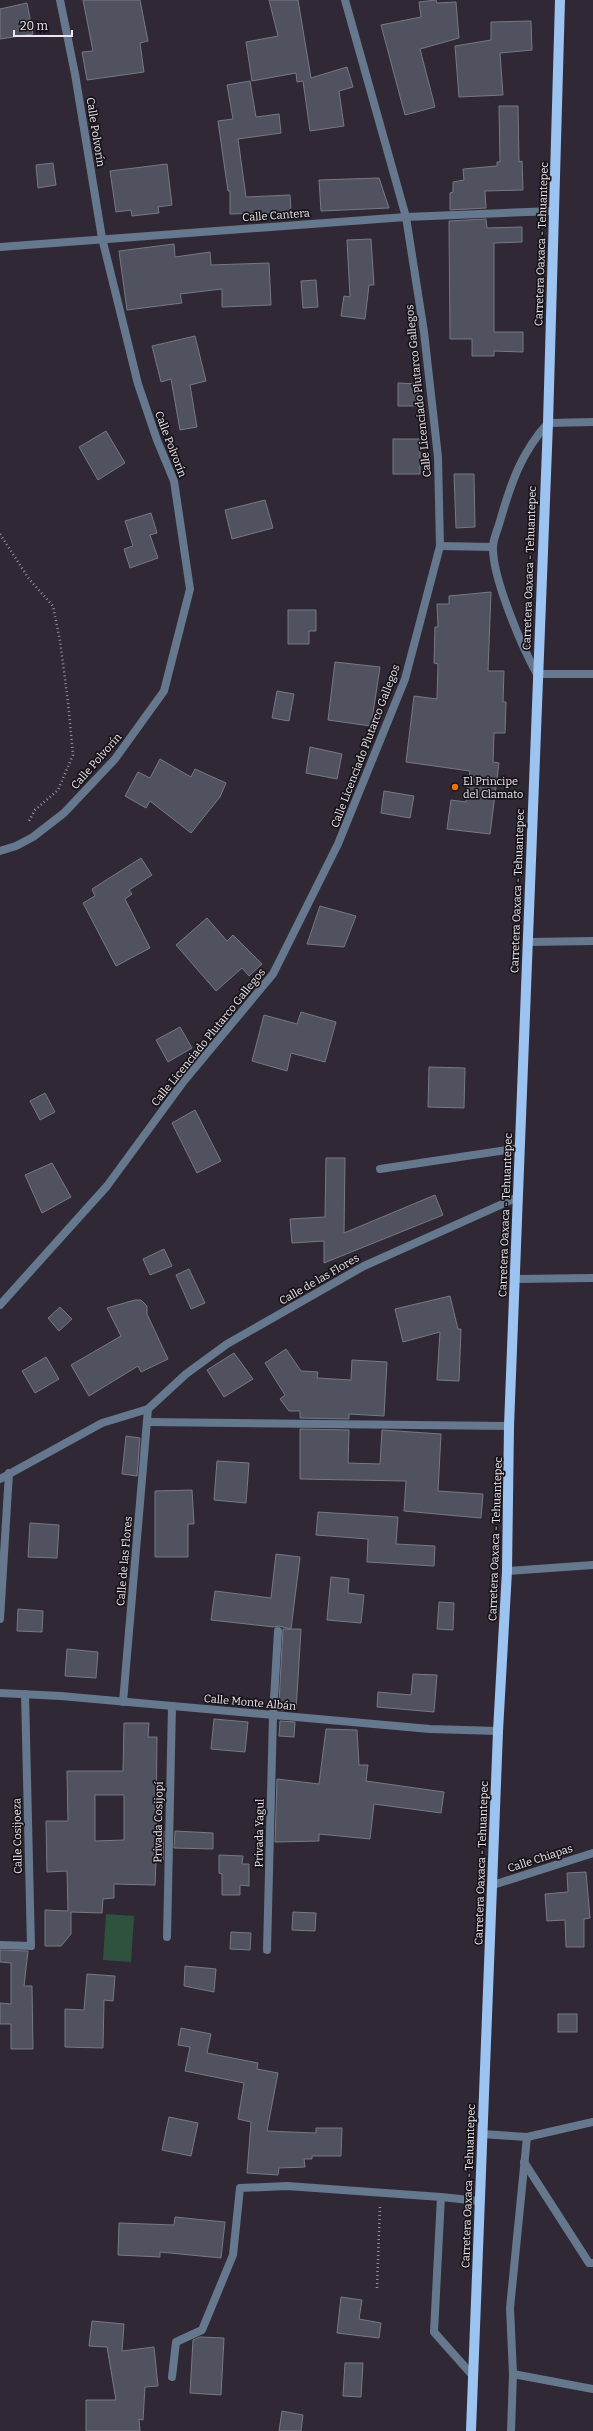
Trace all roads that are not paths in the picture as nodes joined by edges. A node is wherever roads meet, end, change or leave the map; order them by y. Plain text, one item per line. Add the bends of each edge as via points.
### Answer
1 (60, 0) edge
2 (345, 0) edge
3 (560, 0) edge
4 (553, 211) junction
5 (406, 216) junction
6 (102, 238) junction
7 (0, 247) edge
8 (593, 422) edge
9 (548, 423) junction
10 (440, 546) junction
11 (493, 547) junction
12 (537, 674) junction
13 (593, 674) edge
14 (0, 851) edge
15 (593, 941) edge
16 (528, 942) junction
17 (520, 1148) junction
18 (380, 1169) dead end
19 (518, 1197) junction
20 (593, 1278) edge
21 (515, 1279) junction
22 (0, 1304) edge
23 (148, 1409) junction
24 (147, 1422) junction
25 (509, 1426) junction
26 (9, 1473) junction
27 (0, 1479) edge
28 (593, 1566) edge
29 (507, 1571) junction
30 (0, 1619) edge
31 (278, 1631) dead end
32 (0, 1693) edge
33 (25, 1694) junction
34 (123, 1702) junction
35 (172, 1706) junction
36 (273, 1716) junction
37 (498, 1731) junction
38 (593, 1853) edge
39 (493, 1885) junction
40 (167, 1938) dead end
41 (0, 1945) edge
42 (268, 1950) dead end
43 (593, 2122) edge
44 (482, 2134) junction
45 (526, 2137) junction
46 (524, 2162) junction
47 (441, 2197) junction
48 (478, 2201) junction
49 (593, 2262) edge
50 (513, 2374) junction
51 (473, 2376) junction
52 (172, 2377) dead end
53 (593, 2389) edge
54 (470, 2431) edge
55 (511, 2431) edge

1 - 6 street, Calle Polvorín
2 - 5 street, Calle Licenciado Plutarco Gallegos
3 - 4 main road, Carretera Oaxaca - Tehuantepec
4 - 5 street, Calle Cantera
4 - 9 main road, Carretera Oaxaca - Tehuantepec
5 - 6 street, Calle Cantera
5 - 10 street, Calle Licenciado Plutarco Gallegos via 424,332 438,457
6 - 7 street, Calle Cantera
6 - 14 street, Calle Polvorín via 138,384 174,481 190,589 164,691 115,759 69,807 32,837
8 - 9 street
9 - 11 street via 532,440 512,480
9 - 12 main road, Carretera Oaxaca - Tehuantepec
10 - 11 street
10 - 22 street, Calle Licenciado Plutarco Gallegos via 405,679 338,844 273,974 184,1081 107,1186
11 - 12 street via 500,582 525,652
12 - 13 street
12 - 16 main road, Carretera Oaxaca - Tehuantepec
15 - 16 street
16 - 17 main road, Carretera Oaxaca - Tehuantepec
17 - 18 street
17 - 19 main road, Carretera Oaxaca - Tehuantepec
19 - 21 main road, Carretera Oaxaca - Tehuantepec
19 - 23 street, Calle de las Flores via 364,1266 227,1344 186,1374
20 - 21 street
21 - 25 main road, Carretera Oaxaca - Tehuantepec
23 - 24 street, Calle de las Flores
23 - 26 street, Calle de las Flores via 102,1423
24 - 25 street
24 - 34 street, Calle de las Flores
25 - 29 main road, Carretera Oaxaca - Tehuantepec
26 - 27 street, Calle de las Flores
26 - 30 street
28 - 29 street
29 - 37 main road, Carretera Oaxaca - Tehuantepec
31 - 36 street, Privada Yagul
32 - 33 street, Calle Monte Albán
33 - 34 street, Calle Monte Albán
33 - 41 street, Calle Cosijoeza via 31,1946
34 - 35 street, Calle Monte Albán
35 - 36 street, Calle Monte Albán
35 - 40 street, Privada Cosijopí
36 - 37 street, Calle Monte Albán via 430,1729
36 - 42 street, Privada Yagul
37 - 39 main road, Carretera Oaxaca - Tehuantepec
38 - 39 street, Calle Chiapas
39 - 44 main road, Carretera Oaxaca - Tehuantepec
43 - 45 street
44 - 45 street
44 - 48 main road, Carretera Oaxaca - Tehuantepec
45 - 46 street
46 - 49 street via 588,2263
46 - 50 street via 510,2308
47 - 48 street
47 - 51 street via 434,2332
47 - 52 street via 287,2186 240,2188 233,2255 202,2330 176,2342
48 - 51 main road, Carretera Oaxaca - Tehuantepec
50 - 53 street
50 - 55 street
51 - 54 main road, Carretera Oaxaca - Tehuantepec

